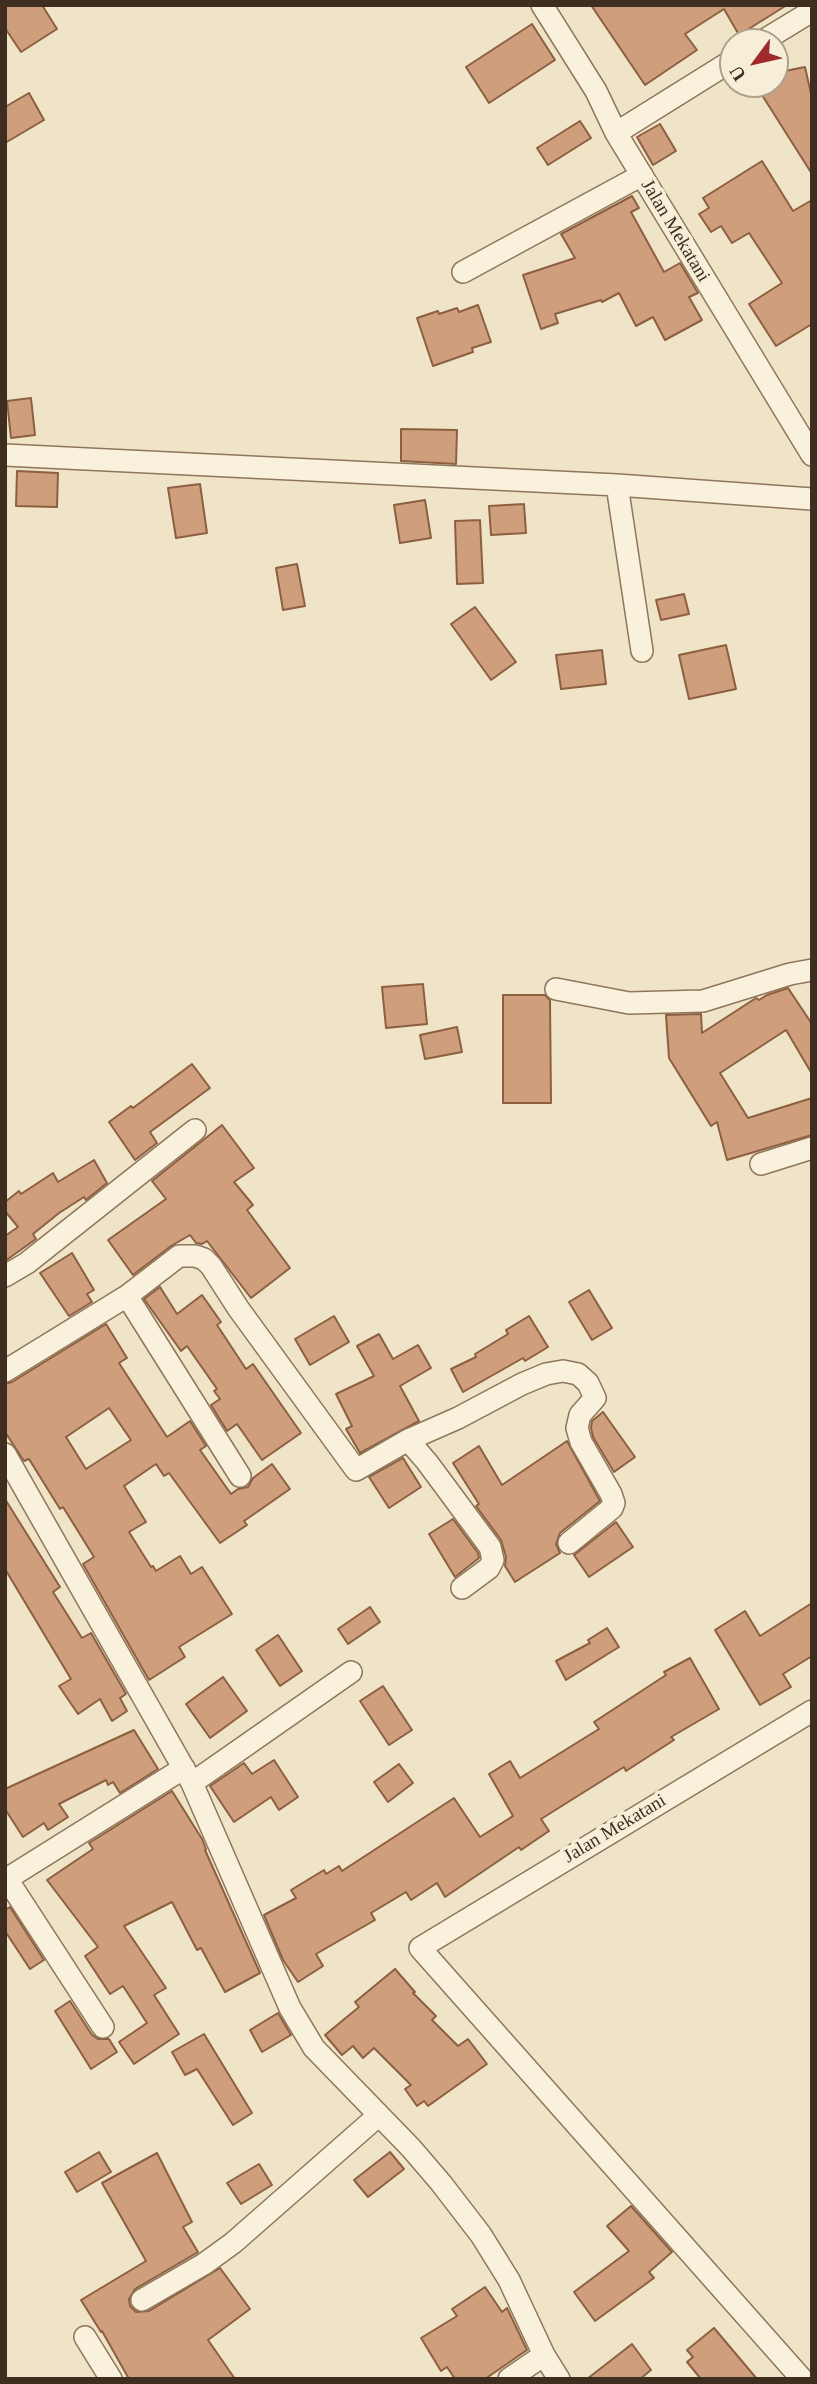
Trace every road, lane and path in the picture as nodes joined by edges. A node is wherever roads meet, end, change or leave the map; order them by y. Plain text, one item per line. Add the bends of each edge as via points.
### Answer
1 (542, 5) edge
2 (806, 16) edge
3 (785, 28) edge
4 (719, 69) edge
5 (616, 133) junction
6 (642, 175) junction
7 (463, 272) dead end
8 (5, 455) edge
9 (812, 455) edge
10 (617, 485) junction
11 (812, 499) edge
12 (642, 652) dead end
13 (812, 970) edge
14 (556, 989) dead end
15 (195, 1130) dead end
16 (812, 1149) edge
17 (761, 1164) dead end
18 (5, 1276) edge
19 (127, 1296) junction
20 (5, 1371) edge
21 (408, 1440) junction
22 (5, 1454) edge
23 (240, 1476) dead end
24 (569, 1544) dead end
25 (462, 1588) dead end
26 (351, 1672) dead end
27 (812, 1711) edge
28 (188, 1775) junction
29 (6, 1879) edge
30 (103, 2027) dead end
31 (379, 2115) junction
32 (142, 2300) dead end
33 (85, 2337) dead end
34 (544, 2355) junction
35 (111, 2379) edge
36 (509, 2379) edge
37 (559, 2379) edge
38 (802, 2379) edge

1 - 5 street, Jalan Mekatani via 596,91
2 - 3 street
4 - 5 street
5 - 6 street, Jalan Mekatani
6 - 7 street
6 - 9 street, Jalan Mekatani
8 - 10 street
10 - 11 street
10 - 12 street
13 - 14 street via 704,1001 629,1003
15 - 18 street
16 - 17 street
19 - 20 street
19 - 21 street via 179,1256 204,1259 356,1470
19 - 23 street
21 - 24 street via 546,1374 578,1374 595,1398 580,1415 577,1428 614,1503
21 - 25 street via 490,1547 493,1560 488,1568
22 - 28 street
26 - 28 street
27 - 38 street, Jalan Mekatani via 420,1948
28 - 29 street
28 - 31 street via 290,2008 314,2048
29 - 30 street
31 - 32 street via 233,2243
31 - 34 street via 481,2235 509,2280
33 - 35 street
34 - 36 street
34 - 37 street

